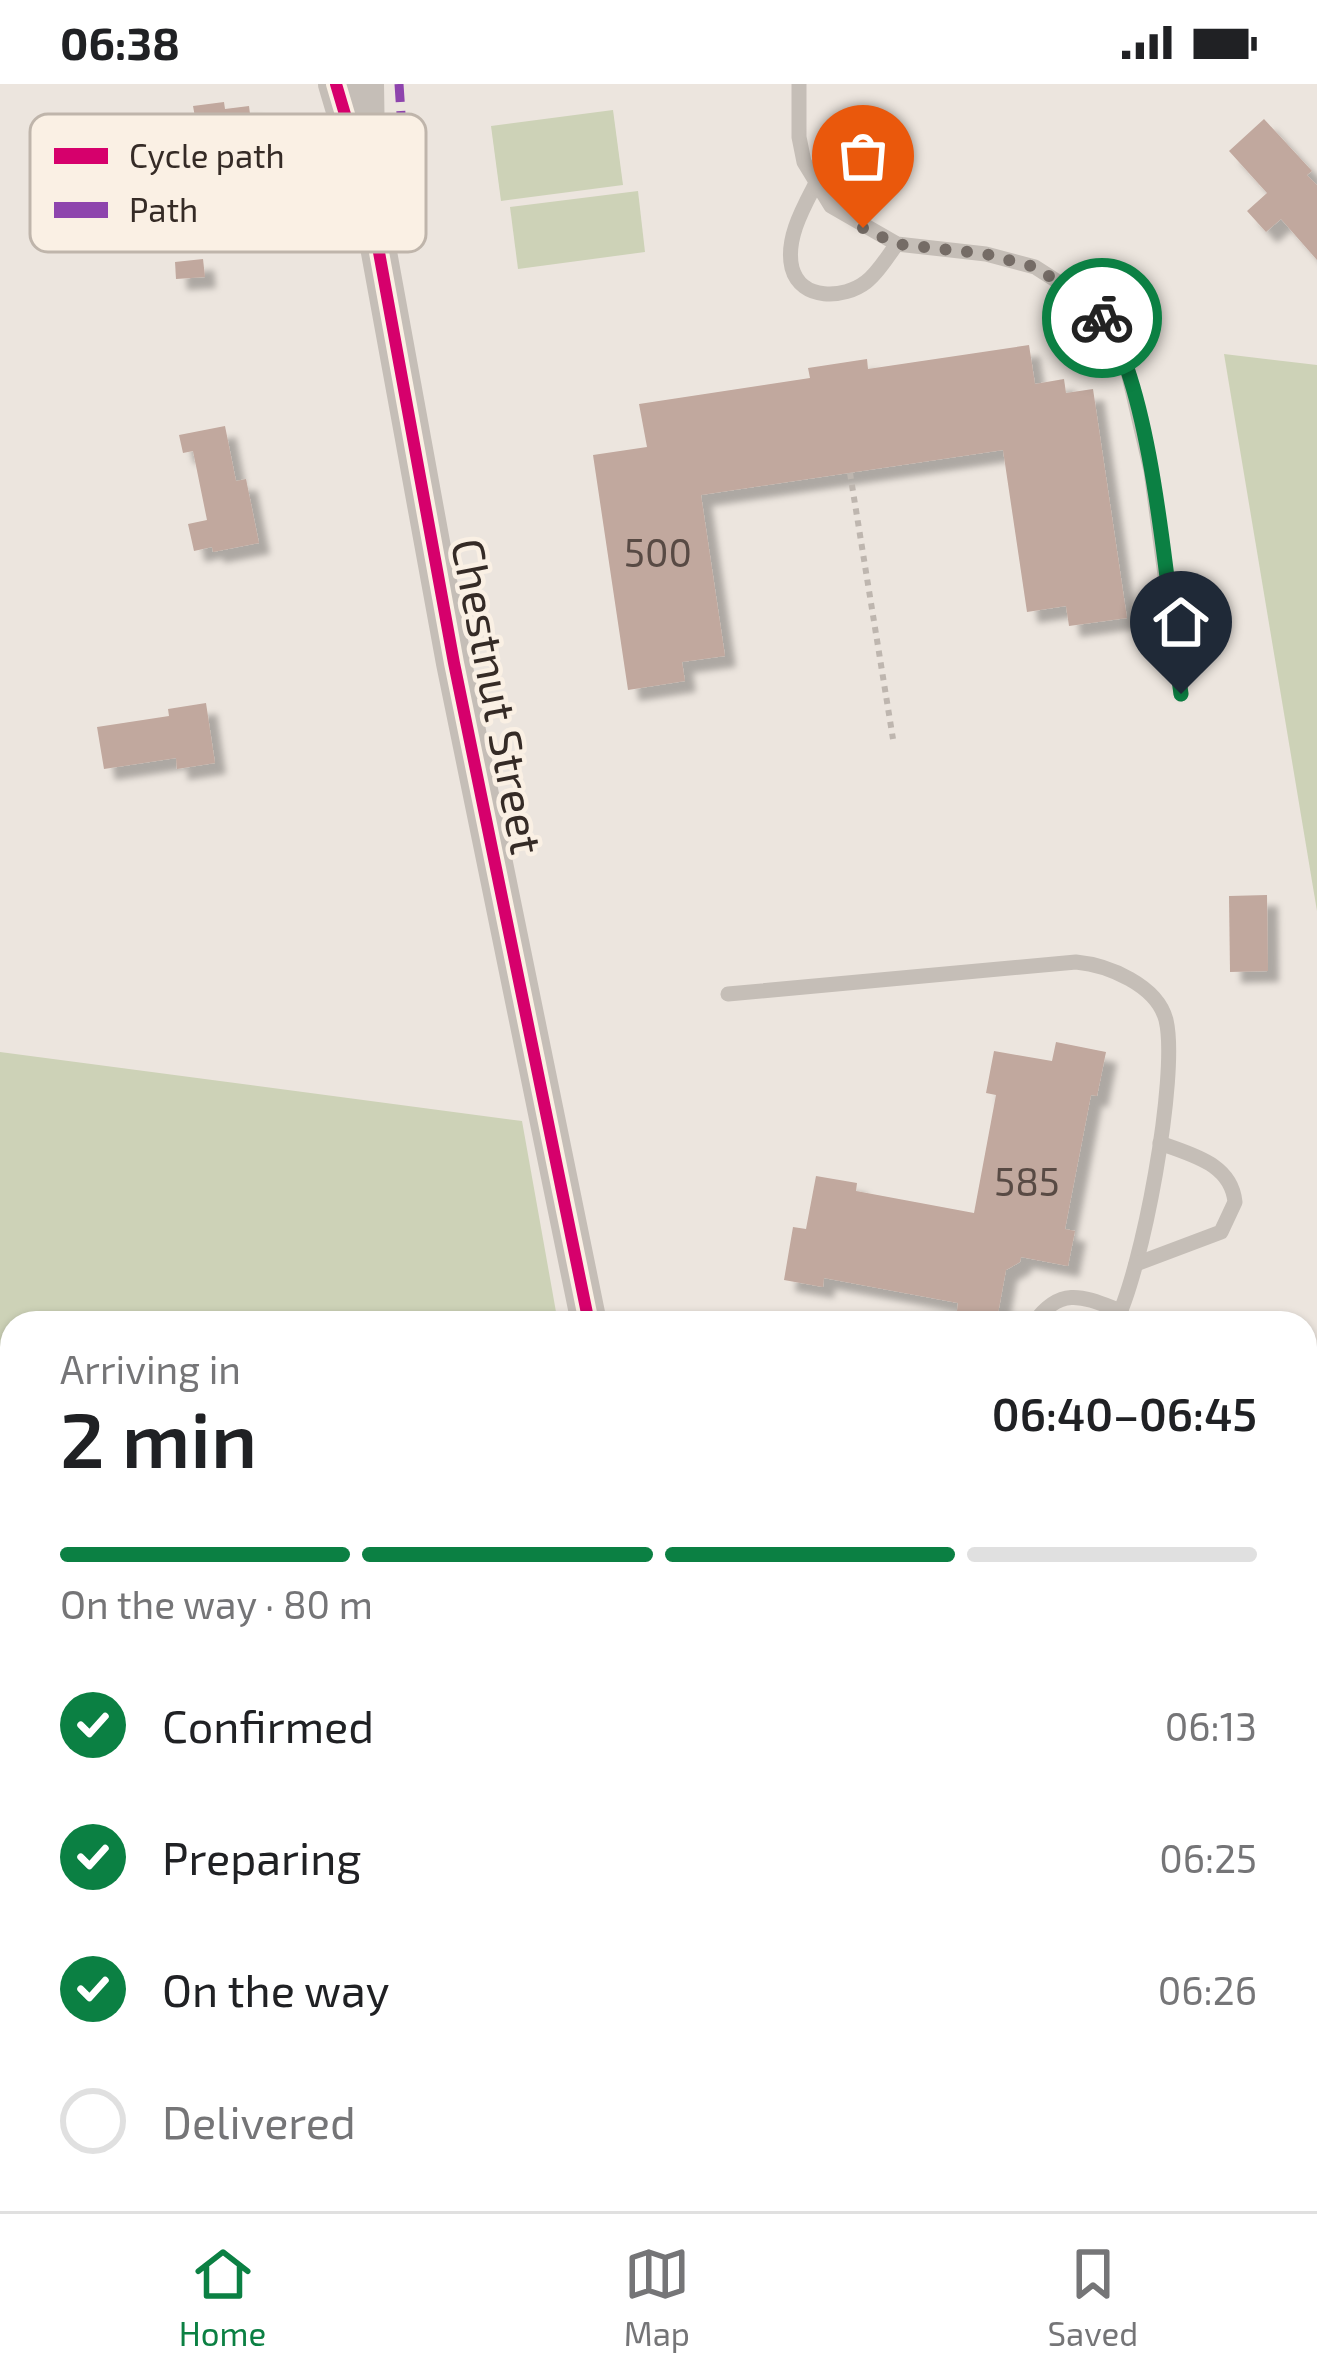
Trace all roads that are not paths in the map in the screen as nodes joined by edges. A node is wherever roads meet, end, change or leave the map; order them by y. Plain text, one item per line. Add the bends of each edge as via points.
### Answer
1 (336, 84) edge
2 (365, 84) edge
3 (800, 84) edge
4 (345, 114) edge
5 (366, 114) edge
6 (815, 184) junction
7 (897, 244) junction
8 (379, 252) edge
9 (1181, 694) dead end
10 (728, 994) dead end
11 (1160, 1143) junction
12 (1136, 1264) junction
13 (587, 1311) edge
14 (1045, 1311) edge
15 (1104, 1311) edge
16 (1120, 1311) edge

1 - 4 street, Chestnut Street
2 - 5 street, Chestnut Street
3 - 6 lane via 799,136
6 - 7 lane via 831,206
6 - 7 lane via 792,241 792,269 802,283 818,293 849,291
7 - 9 lane via 1035,267 1108,324 1126,363 1150,471
8 - 13 street, Chestnut Street
10 - 11 lane via 1102,964 1154,999 1166,1019
11 - 12 lane
11 - 12 lane via 1217,1168 1235,1202 1221,1232
12 - 16 lane
14 - 15 lane via 1070,1297

